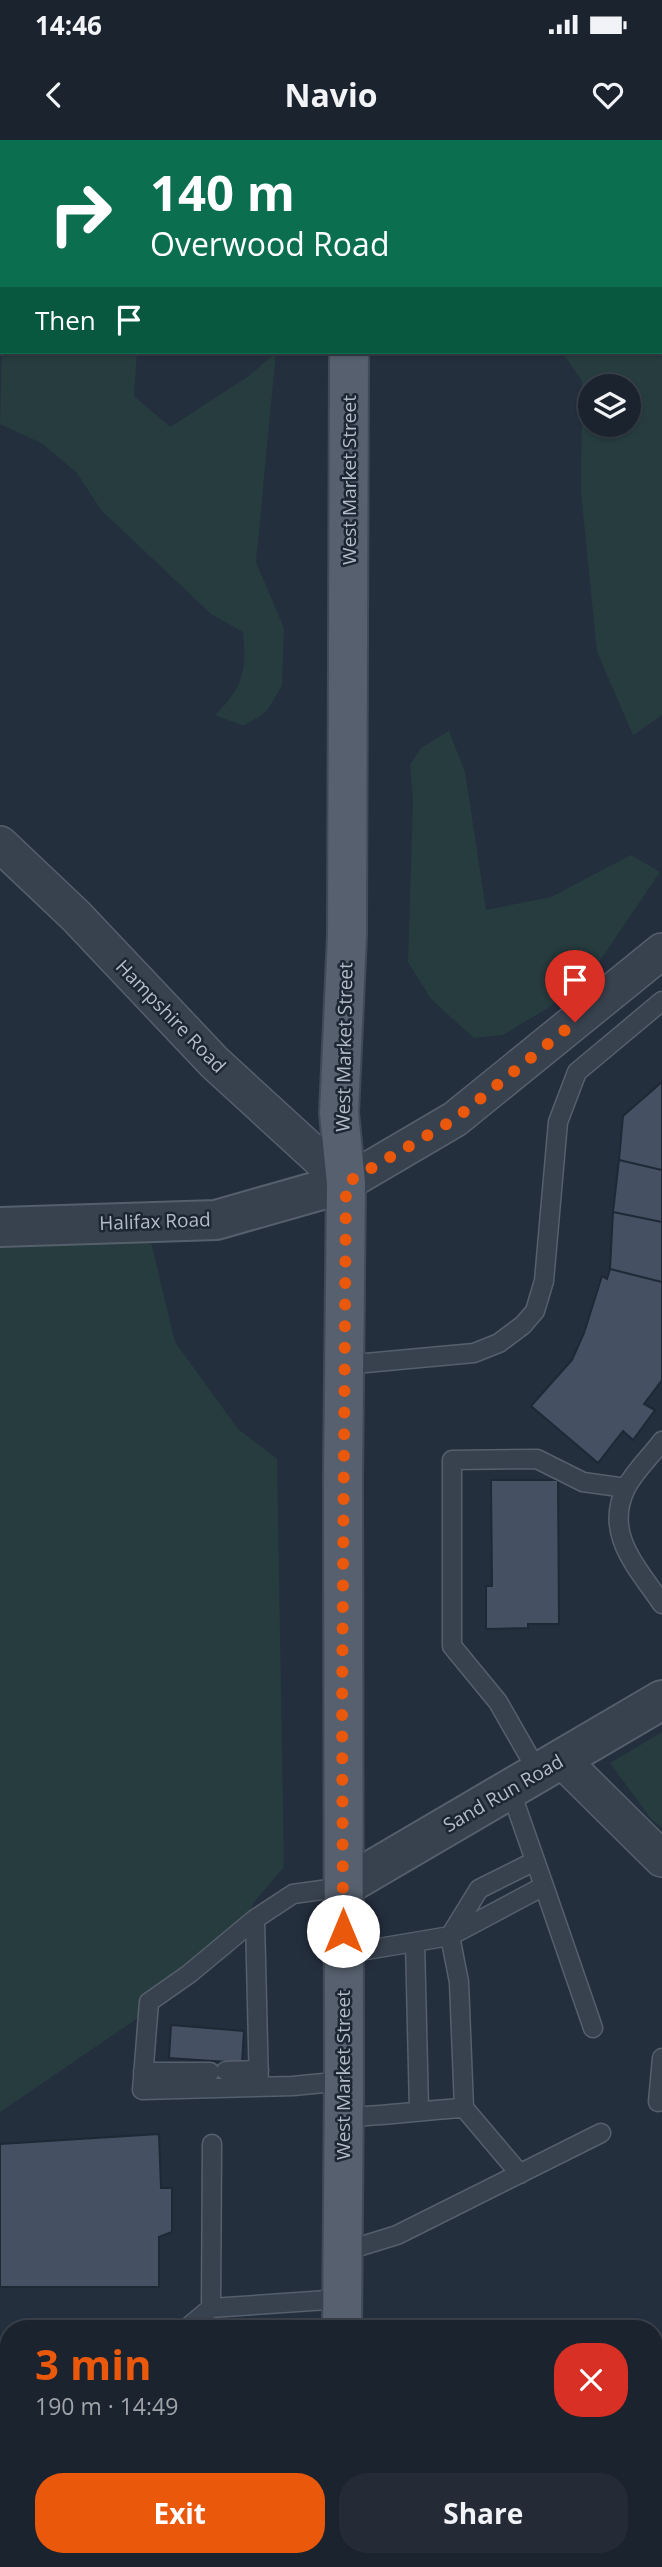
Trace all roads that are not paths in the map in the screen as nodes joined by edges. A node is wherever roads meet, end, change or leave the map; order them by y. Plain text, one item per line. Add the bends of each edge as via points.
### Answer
1 (349, 354) edge
2 (0, 844) edge
3 (662, 951) edge
4 (662, 1001) edge
5 (346, 1183) junction
6 (0, 1227) edge
7 (344, 1365) junction
8 (662, 1441) edge
9 (626, 1488) junction
10 (662, 1604) edge
11 (662, 1700) edge
12 (536, 1774) junction
13 (662, 1859) edge
14 (535, 1861) junction
15 (343, 1886) junction
16 (544, 1886) junction
17 (255, 1919) junction
18 (450, 1936) junction
19 (415, 1941) junction
20 (343, 1954) junction
21 (593, 2028) dead end
22 (662, 2058) edge
23 (143, 2072) junction
24 (259, 2078) junction
25 (344, 2099) junction
26 (658, 2102) dead end
27 (464, 2108) junction
28 (419, 2110) junction
29 (601, 2133) dead end
30 (212, 2144) dead end
31 (520, 2174) junction
32 (342, 2252) junction
33 (211, 2308) junction
34 (342, 2314) edge
35 (197, 2320) edge

1 - 5 main road, West Market Street via 347,935 339,1113
2 - 5 street, Hampshire Road via 76,916 214,1062
3 - 5 street via 455,1119
4 - 7 lane via 577,1072 558,1122 544,1281 534,1311 523,1325 499,1343 474,1353
5 - 6 street, Halifax Road via 216,1220
5 - 7 main road, West Market Street
7 - 15 main road, West Market Street
8 - 9 lane
9 - 10 lane via 616,1523 626,1551
9 - 12 lane via 583,1482 537,1459 452,1460 452,1646 498,1702
11 - 12 street, Sand Run Road
12 - 13 street
12 - 14 lane
12 - 15 street, Sand Run Road
14 - 16 lane
14 - 18 lane via 479,1889
15 - 17 lane via 293,1894
15 - 20 main road, West Market Street
16 - 18 lane
16 - 21 lane
17 - 23 lane via 149,2002
17 - 24 lane
18 - 19 lane
18 - 27 lane via 459,1982
19 - 20 lane
19 - 28 lane
20 - 25 main road, West Market Street
22 - 26 lane
23 - 24 lane via 218,2071
23 - 24 lane via 142,2090
24 - 25 lane
25 - 28 lane via 397,2115
25 - 32 main road, West Market Street
27 - 28 lane
27 - 31 lane
29 - 31 lane
30 - 33 lane
31 - 32 lane via 397,2235
32 - 34 main road, West Market Street
33 - 34 lane
33 - 35 lane

